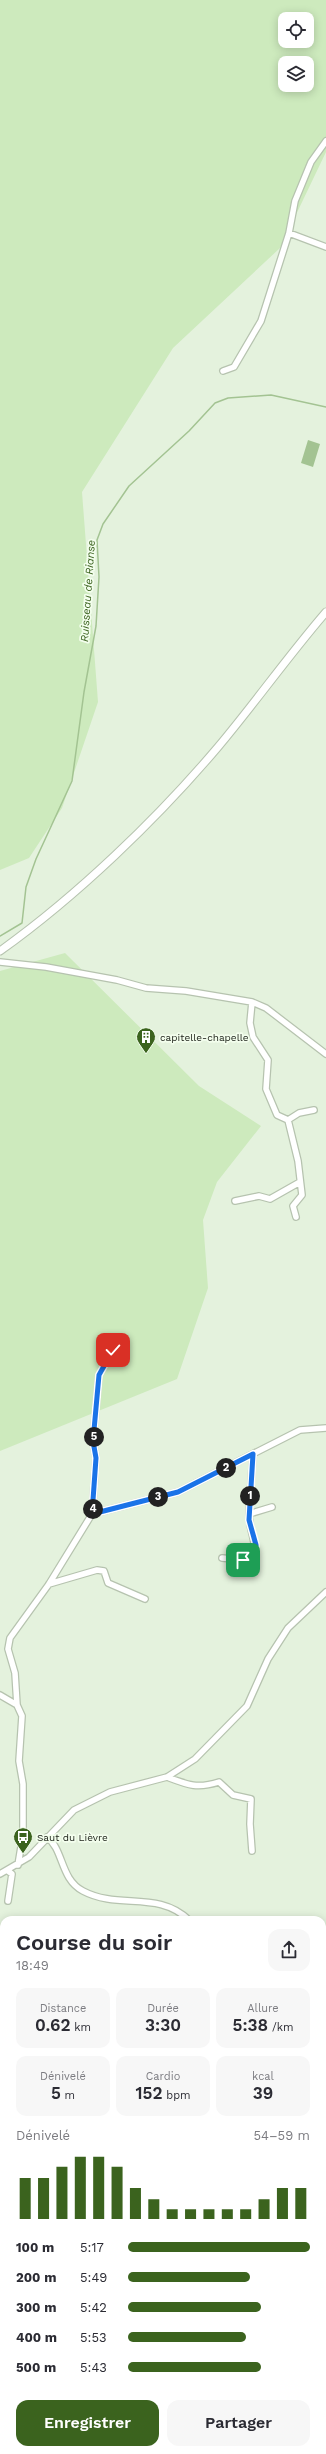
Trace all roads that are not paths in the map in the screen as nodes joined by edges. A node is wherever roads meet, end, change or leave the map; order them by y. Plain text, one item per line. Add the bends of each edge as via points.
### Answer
1 (326, 140) edge
2 (289, 233) junction
3 (326, 247) edge
4 (223, 371) dead end
5 (326, 612) edge
6 (19, 937) junction
7 (0, 947) edge
8 (0, 951) edge
9 (1, 962) edge
10 (252, 1002) junction
11 (326, 1054) edge
12 (314, 1110) dead end
13 (288, 1120) junction
14 (300, 1182) junction
15 (235, 1201) dead end
16 (296, 1217) dead end
17 (113, 1350) dead end
18 (326, 1428) edge
19 (253, 1454) junction
20 (272, 1506) dead end
21 (92, 1514) junction
22 (249, 1514) junction
23 (222, 1558) dead end
24 (49, 1584) junction
25 (326, 1592) edge
26 (145, 1599) dead end
27 (0, 1695) edge
28 (17, 1705) junction
29 (167, 1777) junction
30 (47, 1837) junction
31 (252, 1851) dead end
32 (18, 1865) junction
33 (8, 1871) junction
34 (0, 1874) edge
35 (8, 1901) dead end
36 (184, 1916) edge

1 - 2 street via 311,162 295,201
2 - 3 street
2 - 4 street via 261,321 234,367
5 - 6 main road via 191,778 92,875
6 - 7 main road
6 - 8 main road
9 - 10 street via 46,967 118,980 146,988 186,991
10 - 11 street via 266,1008
10 - 13 street via 250,1023 253,1037 268,1060 266,1089 277,1114
12 - 13 street via 299,1113
13 - 14 street via 298,1161
14 - 15 street via 270,1199 259,1196
14 - 16 street via 301,1198 293,1206
17 - 21 street via 99,1375 93,1441 96,1458
18 - 19 street via 300,1430
19 - 21 street via 178,1492
19 - 22 street
20 - 22 street
21 - 24 street
22 - 23 street via 250,1529 256,1545 255,1555 243,1560
24 - 26 street via 97,1570 104,1571 108,1583
24 - 28 street via 10,1638 8,1649 15,1673
25 - 29 street via 288,1628 268,1659 247,1706 195,1760
27 - 28 street
28 - 32 street via 22,1716 19,1761 23,1835
29 - 30 street via 110,1792 74,1810
29 - 31 street via 190,1786 204,1787 219,1782 233,1795 251,1799
30 - 32 street via 29,1858
30 - 36 street via 53,1842 61,1866 76,1887 105,1900 163,1904 175,1908
32 - 33 street
33 - 34 street
33 - 35 street via 12,1874

